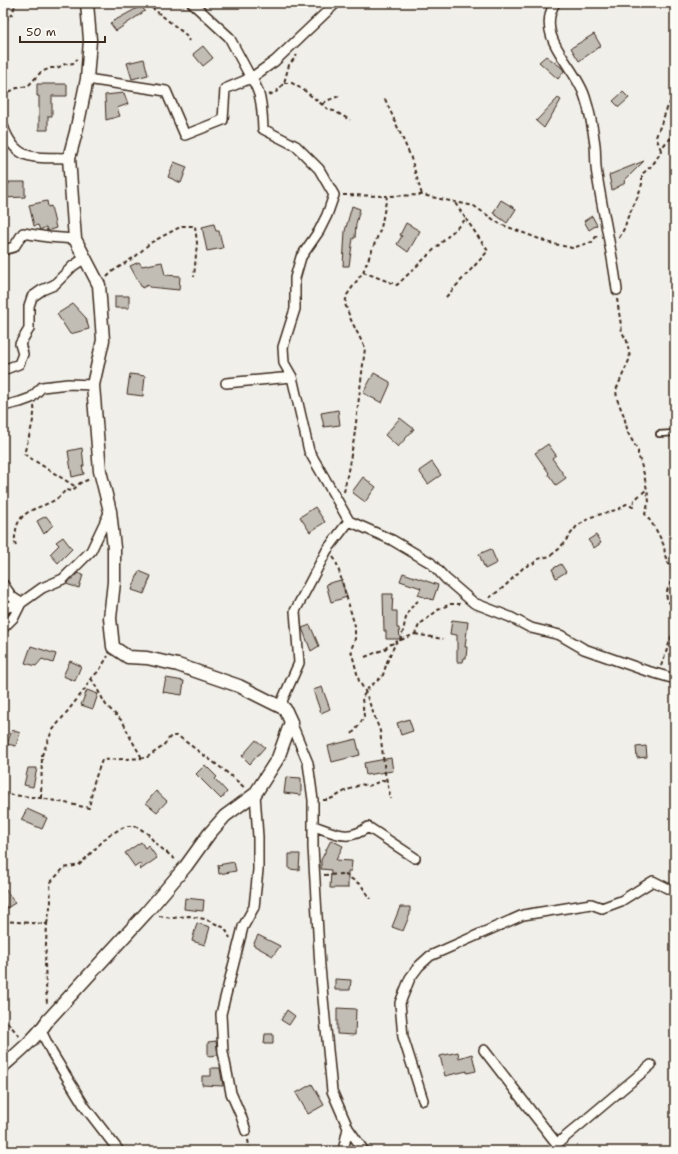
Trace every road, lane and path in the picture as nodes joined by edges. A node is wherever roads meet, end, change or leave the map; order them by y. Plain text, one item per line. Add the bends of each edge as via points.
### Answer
1 (16, 3) edge
2 (87, 3) edge
3 (146, 3) edge
4 (192, 3) edge
5 (336, 3) edge
6 (555, 3) edge
7 (6, 21) dead end
8 (302, 35) junction
9 (189, 41) dead end
10 (78, 58) dead end
11 (87, 78) junction
12 (251, 78) junction
13 (284, 83) junction
14 (3, 95) edge
15 (675, 95) edge
16 (339, 96) dead end
17 (260, 97) junction
18 (385, 99) dead end
19 (323, 104) junction
20 (350, 120) dead end
21 (3, 126) edge
22 (675, 136) edge
23 (661, 150) junction
24 (69, 158) junction
25 (334, 195) junction
26 (422, 195) junction
27 (388, 196) junction
28 (454, 202) junction
29 (466, 219) junction
30 (606, 227) junction
31 (75, 239) junction
32 (610, 244) junction
33 (3, 250) edge
34 (85, 258) junction
35 (363, 272) junction
36 (194, 277) dead end
37 (99, 285) junction
38 (617, 290) joint
39 (446, 297) dead end
40 (3, 370) edge
41 (292, 377) junction
42 (226, 383) dead end
43 (93, 385) junction
44 (31, 398) junction
45 (3, 406) edge
46 (675, 433) edge
47 (659, 434) dead end
48 (100, 471) junction
49 (76, 487) junction
50 (343, 494) dead end
51 (110, 511) junction
52 (349, 521) junction
53 (16, 546) dead end
54 (327, 550) junction
55 (3, 584) edge
56 (418, 601) dead end
57 (21, 603) junction
58 (675, 608) edge
59 (3, 610) edge
60 (675, 627) edge
61 (3, 628) edge
62 (415, 634) dead end
63 (442, 639) dead end
64 (113, 647) junction
65 (365, 657) dead end
66 (659, 675) junction
67 (91, 678) junction
68 (675, 679) edge
69 (285, 709) junction
70 (291, 722) junction
71 (142, 758) junction
72 (387, 779) junction
73 (3, 794) edge
74 (255, 794) junction
75 (41, 798) junction
76 (390, 798) dead end
77 (313, 800) junction
78 (314, 826) junction
79 (415, 858) dead end
80 (186, 866) junction
81 (315, 876) junction
82 (675, 889) edge
83 (371, 899) dead end
84 (146, 913) junction
85 (3, 920) edge
86 (48, 924) junction
87 (237, 952) junction
88 (3, 1017) edge
89 (48, 1020) junction
90 (41, 1031) junction
91 (27, 1045) junction
92 (484, 1050) dead end
93 (651, 1065) dead end
94 (3, 1066) edge
95 (423, 1100) dead end
96 (348, 1128) junction
97 (246, 1131) dead end
98 (556, 1147) edge
99 (120, 1151) edge
100 (343, 1151) edge
101 (364, 1151) edge

1 - 7 path
2 - 11 street via 90,40
3 - 9 path
4 - 12 street via 229,37
5 - 8 street
6 - 30 street via 549,19 550,30 556,48 585,96 595,144 596,174
8 - 12 street via 275,61
8 - 13 path via 297,55 289,65
10 - 14 path via 74,63 42,72 28,86
11 - 12 street via 166,91 184,134 223,120 224,89
11 - 24 street
12 - 17 street
13 - 17 path via 276,92
13 - 19 path via 292,83
15 - 23 path via 656,137
16 - 19 path
17 - 25 street via 263,129 296,146 319,169
18 - 26 path via 410,154
19 - 20 path via 329,110
21 - 24 street via 14,147 24,155
22 - 23 path via 668,139
23 - 32 path via 650,168 642,174 642,184 621,235
24 - 31 street
25 - 27 path
25 - 41 street via 319,231 301,257 295,278 295,309 283,347 284,363
26 - 27 path
26 - 28 path
27 - 35 path via 381,228
28 - 29 path
28 - 30 path via 474,206 500,224 528,235 572,248 592,242
29 - 35 path via 397,286
29 - 39 path via 488,251
30 - 32 street
31 - 33 street via 23,233 14,247
31 - 34 street
32 - 38 street
34 - 37 street
34 - 40 street via 54,285 32,296 28,329 20,344 23,354 19,364
35 - 50 path via 347,295 345,304 365,348 354,439
36 - 37 path via 196,226 182,226 150,243 136,256 112,271
37 - 43 street via 103,340
38 - 58 path via 622,332 627,341 630,358 616,390 617,399 628,433 638,451 649,502 645,514 658,532 664,547 672,574 672,582 667,588 668,600
41 - 42 street
41 - 52 street via 310,451
43 - 44 street via 42,387
43 - 48 street
44 - 45 street
44 - 49 path via 35,409 24,454
46 - 47 lane
48 - 49 path
48 - 51 street
49 - 53 path via 29,510 16,527
51 - 57 street via 91,551 63,579 42,588
51 - 64 street via 114,548 110,618
52 - 54 street
52 - 66 street via 392,540 431,563 474,603 531,628 560,635 584,649
54 - 69 street via 295,611 299,663 282,701
54 - 72 path via 336,561 355,626 355,639 351,650 359,681 380,731
55 - 57 street via 12,597
56 - 65 path via 408,612 400,640
57 - 59 street
57 - 61 street via 14,617
60 - 66 path
62 - 63 path
64 - 67 path via 99,671
64 - 69 street via 128,657 178,665 239,686
66 - 68 street
67 - 71 path via 106,705 123,722
67 - 75 path via 52,731 42,755
69 - 70 street
70 - 74 street via 278,758
70 - 77 street via 308,763
71 - 74 path via 162,747 171,736 178,736
71 - 75 path via 102,760 89,808
72 - 76 path
72 - 77 path via 368,786 361,784 327,800
73 - 75 path
74 - 80 street via 225,816
74 - 87 street via 258,837 257,888 254,907 243,927
77 - 78 street
78 - 79 street via 345,836 360,833 368,827
78 - 81 street
80 - 84 street
80 - 86 path via 155,843 148,834 135,826 126,826 109,835 79,865 64,868 50,883
81 - 83 path via 344,874 361,885
81 - 96 street via 320,967 332,1091
82 - 95 street via 671,890 653,881 621,901 602,908 591,904 523,915 430,956 410,978 400,1003 403,1037
84 - 87 path via 172,918 189,916 205,919 225,928
84 - 89 street
85 - 86 path
86 - 89 path via 45,964
87 - 97 street via 222,1014 223,1052 231,1093
88 - 91 path
89 - 90 street
90 - 91 street
90 - 99 street via 85,1107
91 - 94 street
92 - 98 street
93 - 98 street
96 - 100 street
96 - 101 street

